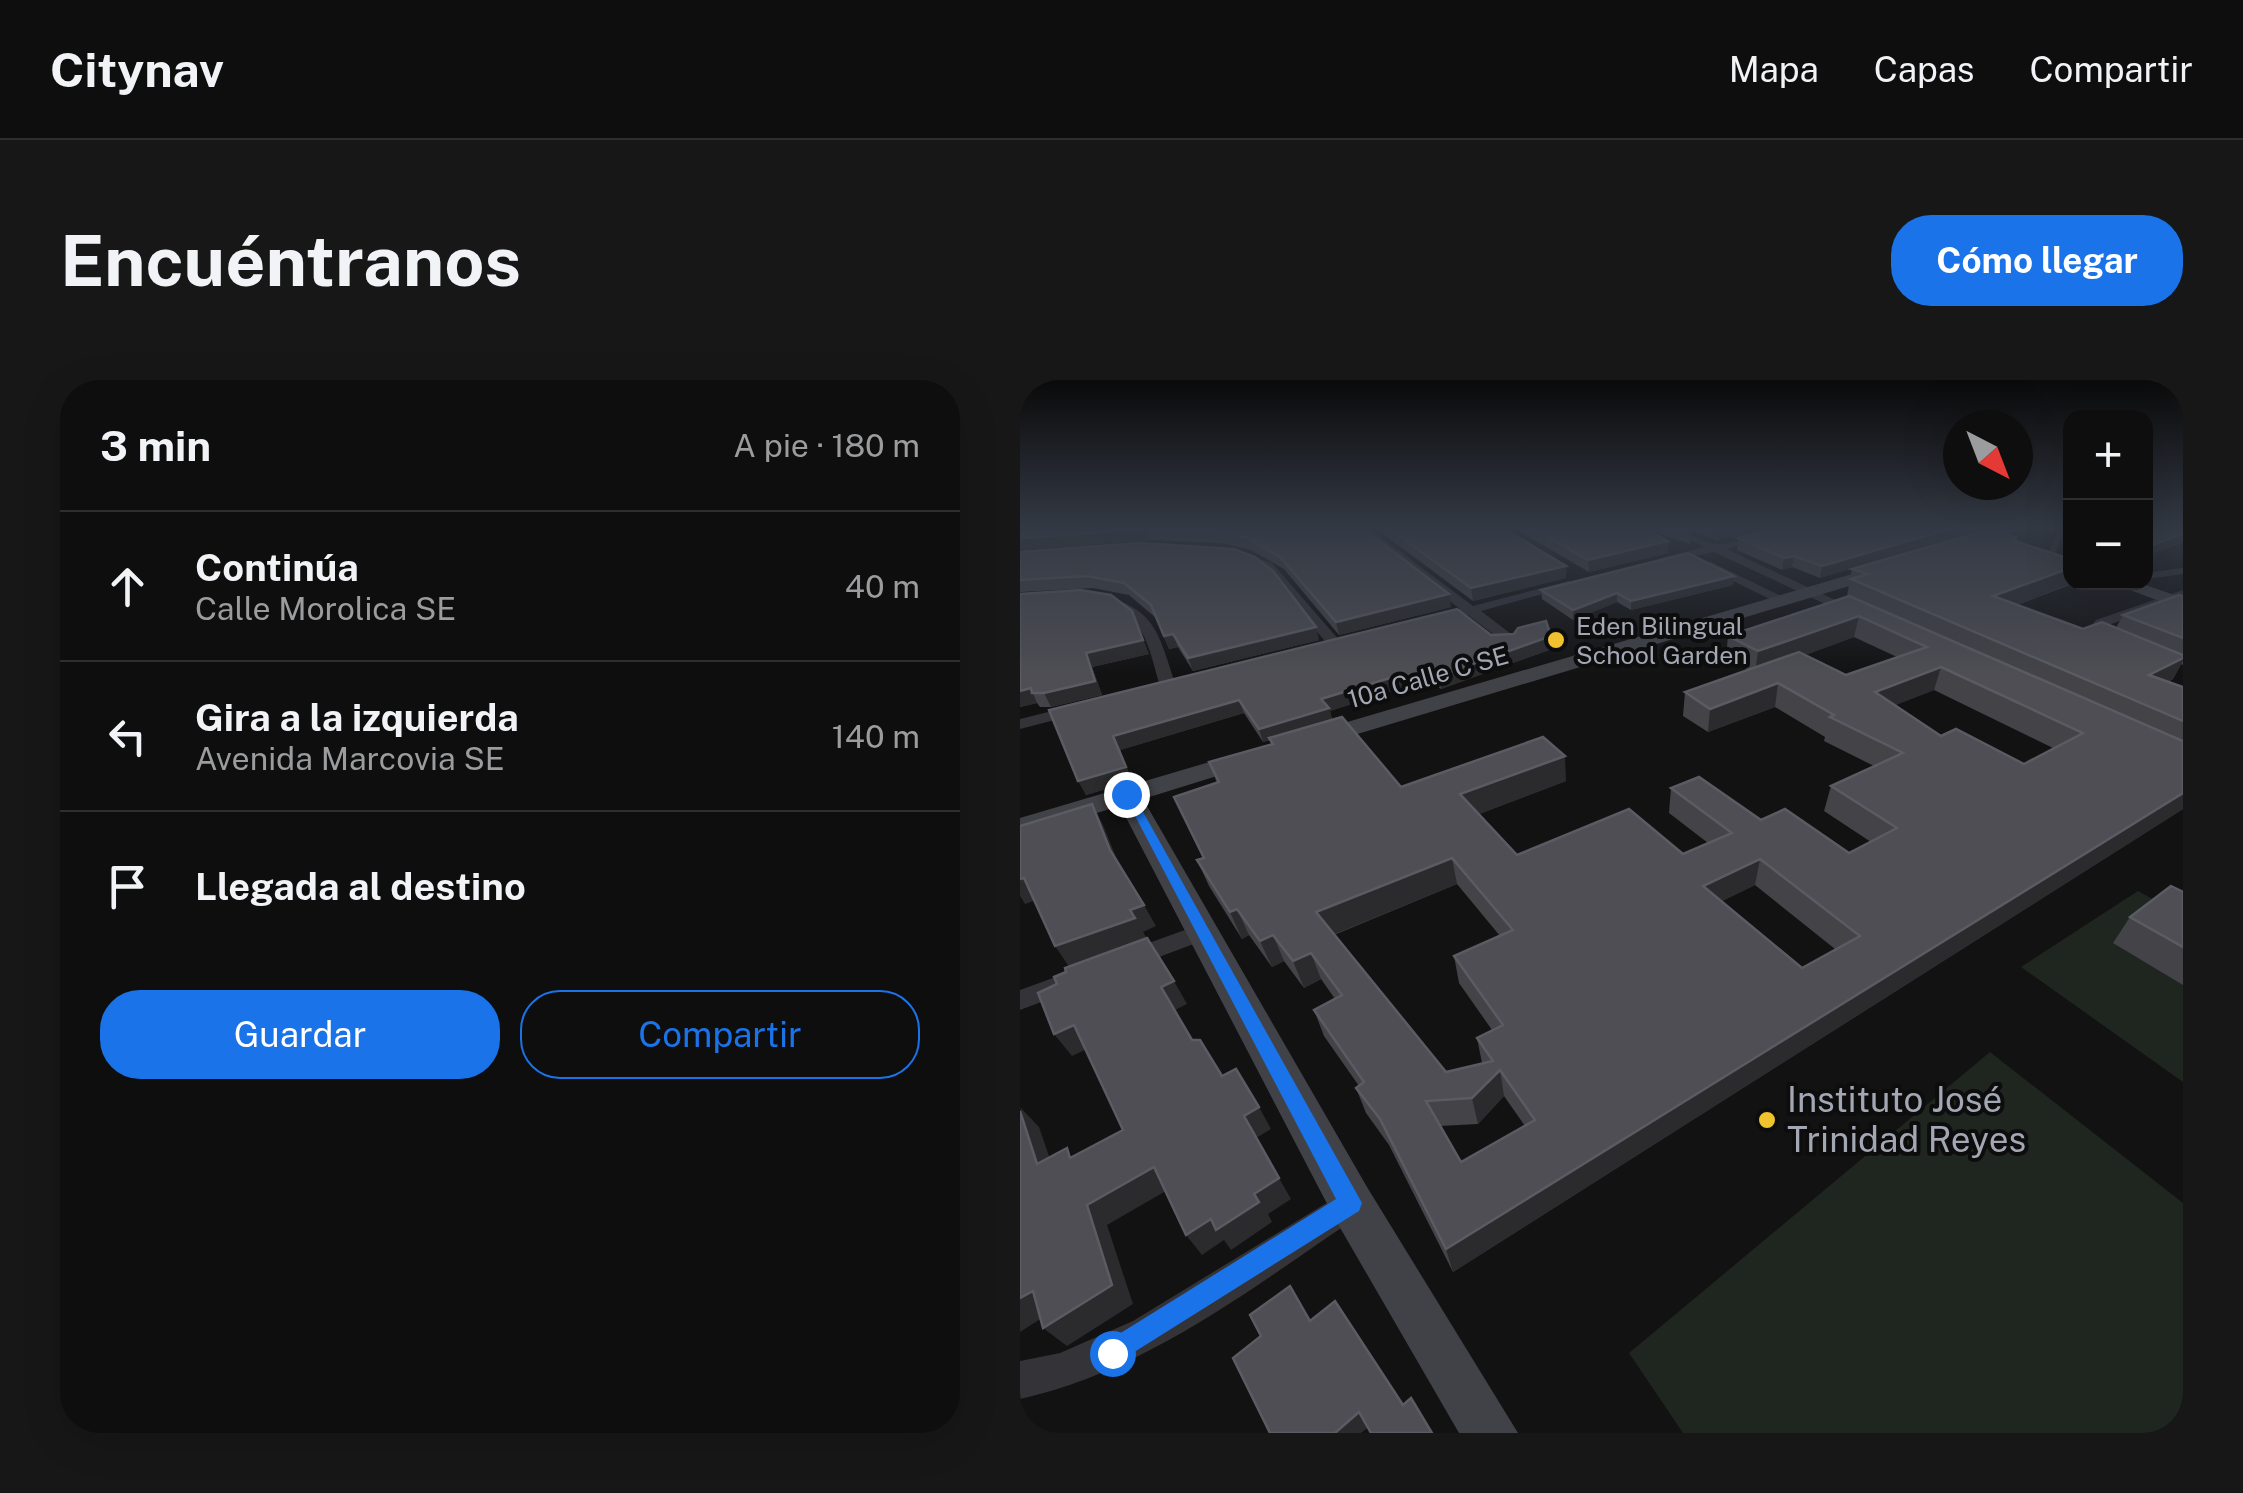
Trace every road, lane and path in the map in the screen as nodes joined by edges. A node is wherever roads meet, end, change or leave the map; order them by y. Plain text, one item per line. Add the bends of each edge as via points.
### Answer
1 (1277, 576) edge
2 (1425, 576) edge
3 (1579, 576) edge
4 (1733, 576) edge
5 (1777, 576) edge
6 (1863, 576) edge
7 (2146, 590) edge
8 (1811, 592) junction
9 (1069, 598) edge
10 (2178, 599) edge
11 (1783, 600) junction
12 (1471, 610) junction
13 (1420, 623) edge
14 (1882, 625) edge
15 (1352, 640) edge
16 (1510, 640) edge
17 (2096, 640) edge
18 (1335, 644) junction
19 (1316, 649) edge
20 (1187, 682) edge
21 (1168, 686) junction
22 (1150, 691) edge
23 (1094, 705) edge
24 (1020, 724) edge
25 (1126, 794) junction
26 (1020, 827) edge
27 (1199, 933) junction
28 (1020, 1000) edge
29 (1350, 1203) junction
30 (1020, 1380) edge
31 (1490, 1433) edge

1 - 18 street
2 - 12 street
3 - 12 street via 1587,581
4 - 11 street
5 - 8 street
6 - 8 street, 10a Calle C SE
7 - 10 street
8 - 11 street, 10a Calle C SE
8 - 14 street
9 - 21 street via 1114,600 1146,618
10 - 17 street via 2102,623
11 - 25 street, 10a Calle C SE
12 - 13 street
12 - 16 street
15 - 18 street
18 - 19 street
20 - 21 street
21 - 22 street
23 - 24 street
25 - 26 street, 10a Calle C SE
25 - 27 street
27 - 28 street
27 - 29 street
29 - 30 street via 1112,1353
29 - 31 street

